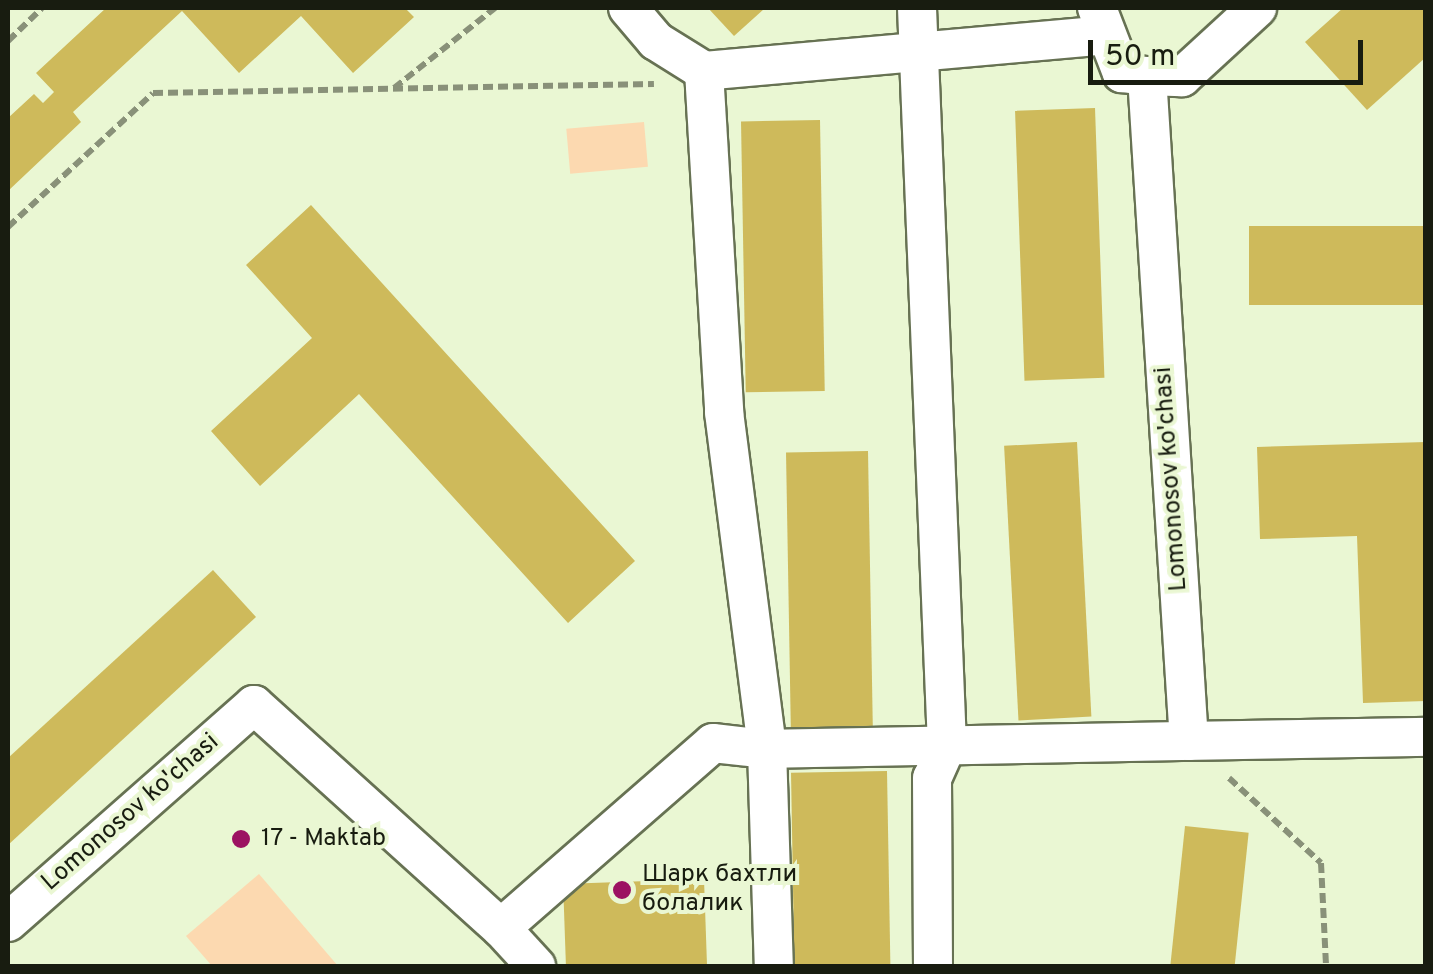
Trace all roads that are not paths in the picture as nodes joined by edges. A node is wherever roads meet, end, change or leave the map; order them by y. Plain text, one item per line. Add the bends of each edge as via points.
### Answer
1 (628, 8) edge
2 (917, 8) edge
3 (1257, 8) edge
4 (1101, 21) edge
5 (920, 52) junction
6 (1147, 76) junction
7 (705, 77) junction
8 (1426, 736) edge
9 (1189, 741) junction
10 (948, 746) junction
11 (767, 749) junction
12 (8, 922) edge
13 (501, 928) junction
14 (536, 966) edge
15 (774, 966) edge
16 (933, 966) edge

1 - 7 street via 656,41
2 - 5 street
3 - 6 street via 1182,77
4 - 5 street
4 - 6 street via 1122,73
5 - 7 street
5 - 10 street
6 - 9 street, Lomonosov ko'chasi
7 - 11 street via 724,412
8 - 9 street
9 - 10 street
10 - 11 street
10 - 16 street via 932,778
11 - 13 street via 712,742
11 - 15 street
12 - 13 street, Lomonosov ko'chasi via 254,705
13 - 14 street

